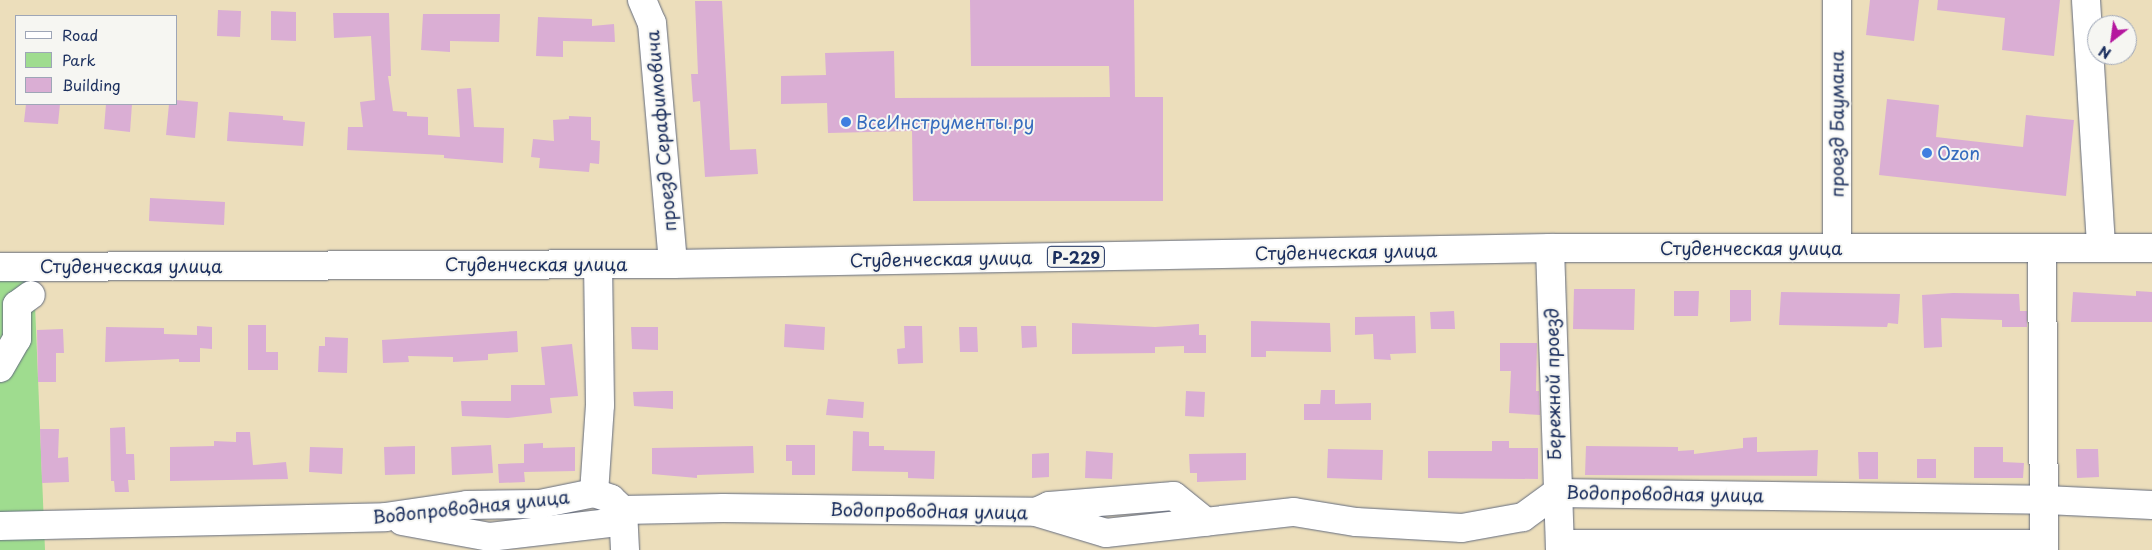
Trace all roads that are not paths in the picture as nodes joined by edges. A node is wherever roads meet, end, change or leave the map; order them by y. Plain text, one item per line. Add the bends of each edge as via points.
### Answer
1 (640, 0) edge
2 (1837, 0) edge
3 (2086, 0) edge
4 (1550, 248) junction
5 (1837, 248) junction
6 (2042, 248) junction
7 (2101, 248) junction
8 (2152, 248) edge
9 (2, 263) edge
10 (598, 264) junction
11 (673, 264) junction
12 (31, 295) dead end
13 (0, 368) edge
14 (594, 493) junction
15 (1556, 493) junction
16 (2044, 500) junction
17 (2152, 505) edge
18 (623, 510) junction
19 (1036, 512) junction
20 (385, 517) junction
21 (2, 521) edge
22 (1206, 522) junction
23 (1106, 542) edge
24 (1560, 547) edge
25 (1905, 547) edge
26 (2044, 547) edge
27 (625, 550) edge

1 - 11 street, проезд Серафимовича via 652,23
2 - 5 street, проезд Баумана
3 - 7 street
4 - 5 street, Студенческая улица / Р-229
4 - 11 street, Студенческая улица / Р-229
4 - 15 street, Бережной проезд
5 - 6 street, Студенческая улица / Р-229
6 - 7 street, Студенческая улица / Р-229
6 - 16 street
7 - 8 street, Студенческая улица / Р-229
9 - 10 street, Студенческая улица / Р-229
10 - 11 street, Студенческая улица / Р-229
10 - 14 street via 600,406
12 - 13 street via 17,304 17,339
14 - 18 street, Водопроводная улица via 611,498
14 - 20 street, Водопроводная улица via 540,504 467,505
15 - 16 street, Водопроводная улица
15 - 22 street, Водопроводная улица via 1523,517 1462,528 1356,522 1294,512
15 - 24 street, Бережной проезд
16 - 17 street, Водопроводная улица
16 - 26 street
18 - 19 street, Водопроводная улица
18 - 20 street via 609,523 490,537
18 - 27 street
19 - 22 street via 1049,506 1174,496
19 - 23 street, Водопроводная улица
20 - 21 street, Водопроводная улица
22 - 23 street, Водопроводная улица
24 - 25 street
25 - 26 street

